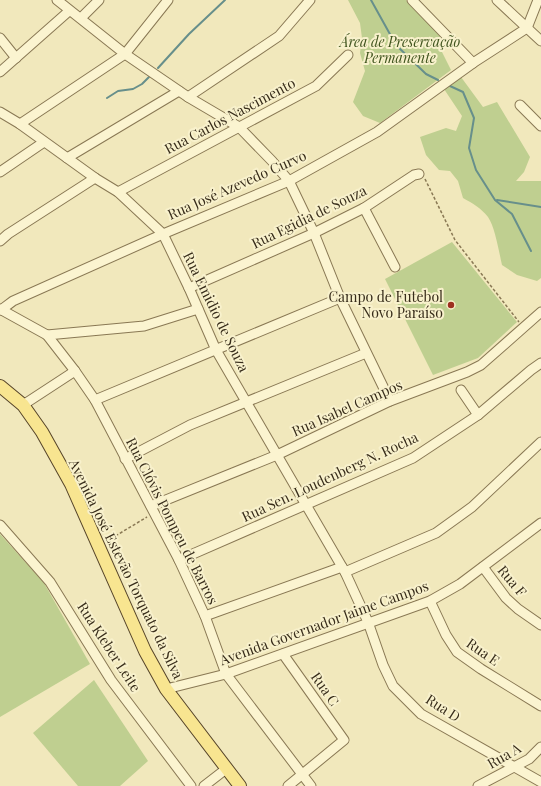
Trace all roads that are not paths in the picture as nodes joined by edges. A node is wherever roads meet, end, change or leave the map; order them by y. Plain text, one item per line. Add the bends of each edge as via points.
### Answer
1 (56, 0) edge
2 (98, 0) edge
3 (168, 0) edge
4 (310, 0) edge
5 (412, 0) edge
6 (497, 0) edge
7 (538, 0) edge
8 (68, 10) junction
9 (81, 18) junction
10 (527, 28) junction
11 (0, 38) edge
12 (541, 42) edge
13 (125, 54) junction
14 (348, 55) dead end
15 (16, 58) junction
16 (473, 62) junction
17 (0, 72) edge
18 (179, 91) junction
19 (188, 97) junction
20 (520, 105) dead end
21 (0, 112) edge
22 (20, 124) junction
23 (541, 126) edge
24 (239, 127) junction
25 (44, 142) junction
26 (67, 158) junction
27 (0, 172) edge
28 (419, 174) road end
29 (95, 178) junction
30 (289, 181) junction
31 (118, 192) junction
32 (364, 208) junction
33 (314, 233) junction
34 (163, 234) junction
35 (0, 241) edge
36 (395, 267) dead end
37 (189, 288) junction
38 (340, 298) junction
39 (1, 309) edge
40 (198, 309) junction
41 (541, 312) edge
42 (47, 335) junction
43 (216, 350) junction
44 (366, 353) junction
45 (541, 362) edge
46 (75, 370) junction
47 (0, 386) edge
48 (461, 390) dead end
49 (95, 400) junction
50 (245, 402) junction
51 (390, 402) junction
52 (23, 405) junction
53 (478, 415) junction
54 (541, 442) edge
55 (277, 455) junction
56 (125, 459) junction
57 (307, 505) junction
58 (153, 509) junction
59 (541, 522) edge
60 (0, 526) edge
61 (179, 560) junction
62 (483, 567) junction
63 (344, 569) junction
64 (430, 601) junction
65 (205, 616) junction
66 (368, 622) junction
67 (541, 625) edge
68 (282, 654) junction
69 (226, 674) junction
70 (166, 689) junction
71 (541, 706) edge
72 (541, 747) edge
73 (515, 767) junction
74 (226, 769) junction
75 (302, 775) junction
76 (541, 782) edge
77 (191, 786) edge
78 (204, 786) edge
79 (240, 786) edge
80 (288, 786) edge
81 (311, 786) edge
82 (478, 786) edge

1 - 8 street
2 - 9 street
3 - 13 street
4 - 19 street via 279,36
5 - 16 street
6 - 10 street
7 - 10 street
8 - 9 street
8 - 15 street
9 - 13 street
10 - 12 street
10 - 16 street, Rua José Azevedo Curvo
11 - 15 street
13 - 18 street
13 - 22 street
14 - 24 street, Rua Carlos Nascimento via 316,86
15 - 17 street
16 - 30 street, Rua José Azevedo Curvo via 377,132
18 - 19 street
18 - 26 street
19 - 24 street
20 - 23 street
21 - 22 street, Rua Emidio de Souza
22 - 25 street, Rua Emidio de Souza
24 - 30 street
24 - 31 street, Rua Carlos Nascimento
25 - 26 street, Rua Emidio de Souza
25 - 27 street
26 - 29 street, Rua Emidio de Souza
28 - 32 street, Rua Egidia de Souza
29 - 31 street, Rua Emidio de Souza
29 - 35 street
30 - 33 street
30 - 34 street, Rua José Azevedo Curvo
31 - 34 street, Rua Emidio de Souza
32 - 33 street, Rua Egidia de Souza
32 - 36 street
33 - 37 street, Rua Egidia de Souza
33 - 38 street
34 - 37 street, Rua Emidio de Souza
34 - 39 street, Rua José Azevedo Curvo via 13,300
37 - 40 street, Rua Emidio de Souza
38 - 43 street
38 - 44 street
39 - 42 street, Rua Clóvis Pompeu de Barros
40 - 42 street via 144,326
40 - 43 street, Rua Emidio de Souza
41 - 51 street, Rua Isabel Campos via 481,365
42 - 46 street, Rua Clóvis Pompeu de Barros
43 - 49 street
43 - 50 street, Rua Emidio de Souza
44 - 50 street
44 - 51 street
45 - 53 street, Rua Sen. Loudenberg N. Rocha
46 - 49 street, Rua Clóvis Pompeu de Barros
46 - 52 street
47 - 52 main road, Avenida José Estevão Torquato da Silva
48 - 53 street
49 - 56 street, Rua Clóvis Pompeu de Barros
50 - 55 street, Rua Emidio de Souza
50 - 56 street via 190,424
51 - 55 street, Rua Isabel Campos
52 - 70 main road, Avenida José Estevão Torquato da Silva via 42,432 71,484 145,651
53 - 57 street, Rua Sen. Loudenberg N. Rocha via 413,458
54 - 63 street via 472,507 436,533
55 - 57 street, Rua Emidio de Souza
55 - 58 street, Rua Isabel Campos
56 - 58 street, Rua Clóvis Pompeu de Barros
57 - 61 street, Rua Sen. Loudenberg N. Rocha
57 - 63 street, Rua Emidio de Souza
58 - 61 street, Rua Clóvis Pompeu de Barros
59 - 62 street, Avenida Governador Jaime Campos
60 - 77 street, Rua Kleber Leite via 50,582 111,680
61 - 65 street, Rua Clóvis Pompeu de Barros
62 - 64 street, Avenida Governador Jaime Campos
62 - 67 street, Rua F via 506,598
63 - 65 street
63 - 66 street, Rua Emidio de Souza
64 - 66 street, Avenida Governador Jaime Campos
64 - 71 street, Rua E via 457,652
65 - 69 street, Rua Clóvis Pompeu de Barros
66 - 68 street, Avenida Governador Jaime Campos
66 - 73 street, Rua D via 393,686 421,714
68 - 69 street, Avenida Governador Jaime Campos
68 - 75 street, Rua C via 344,740
69 - 70 street, Avenida Governador Jaime Campos
69 - 75 street, Rua Clóvis Pompeu de Barros
70 - 74 main road, Avenida José Estevão Torquato da Silva
72 - 73 street, Rua A via 529,759
73 - 76 street, Rua D
73 - 82 street, Rua A
74 - 78 street
74 - 79 main road, Avenida José Estevão Torquato da Silva
75 - 80 street
75 - 81 street, Rua Clóvis Pompeu de Barros

